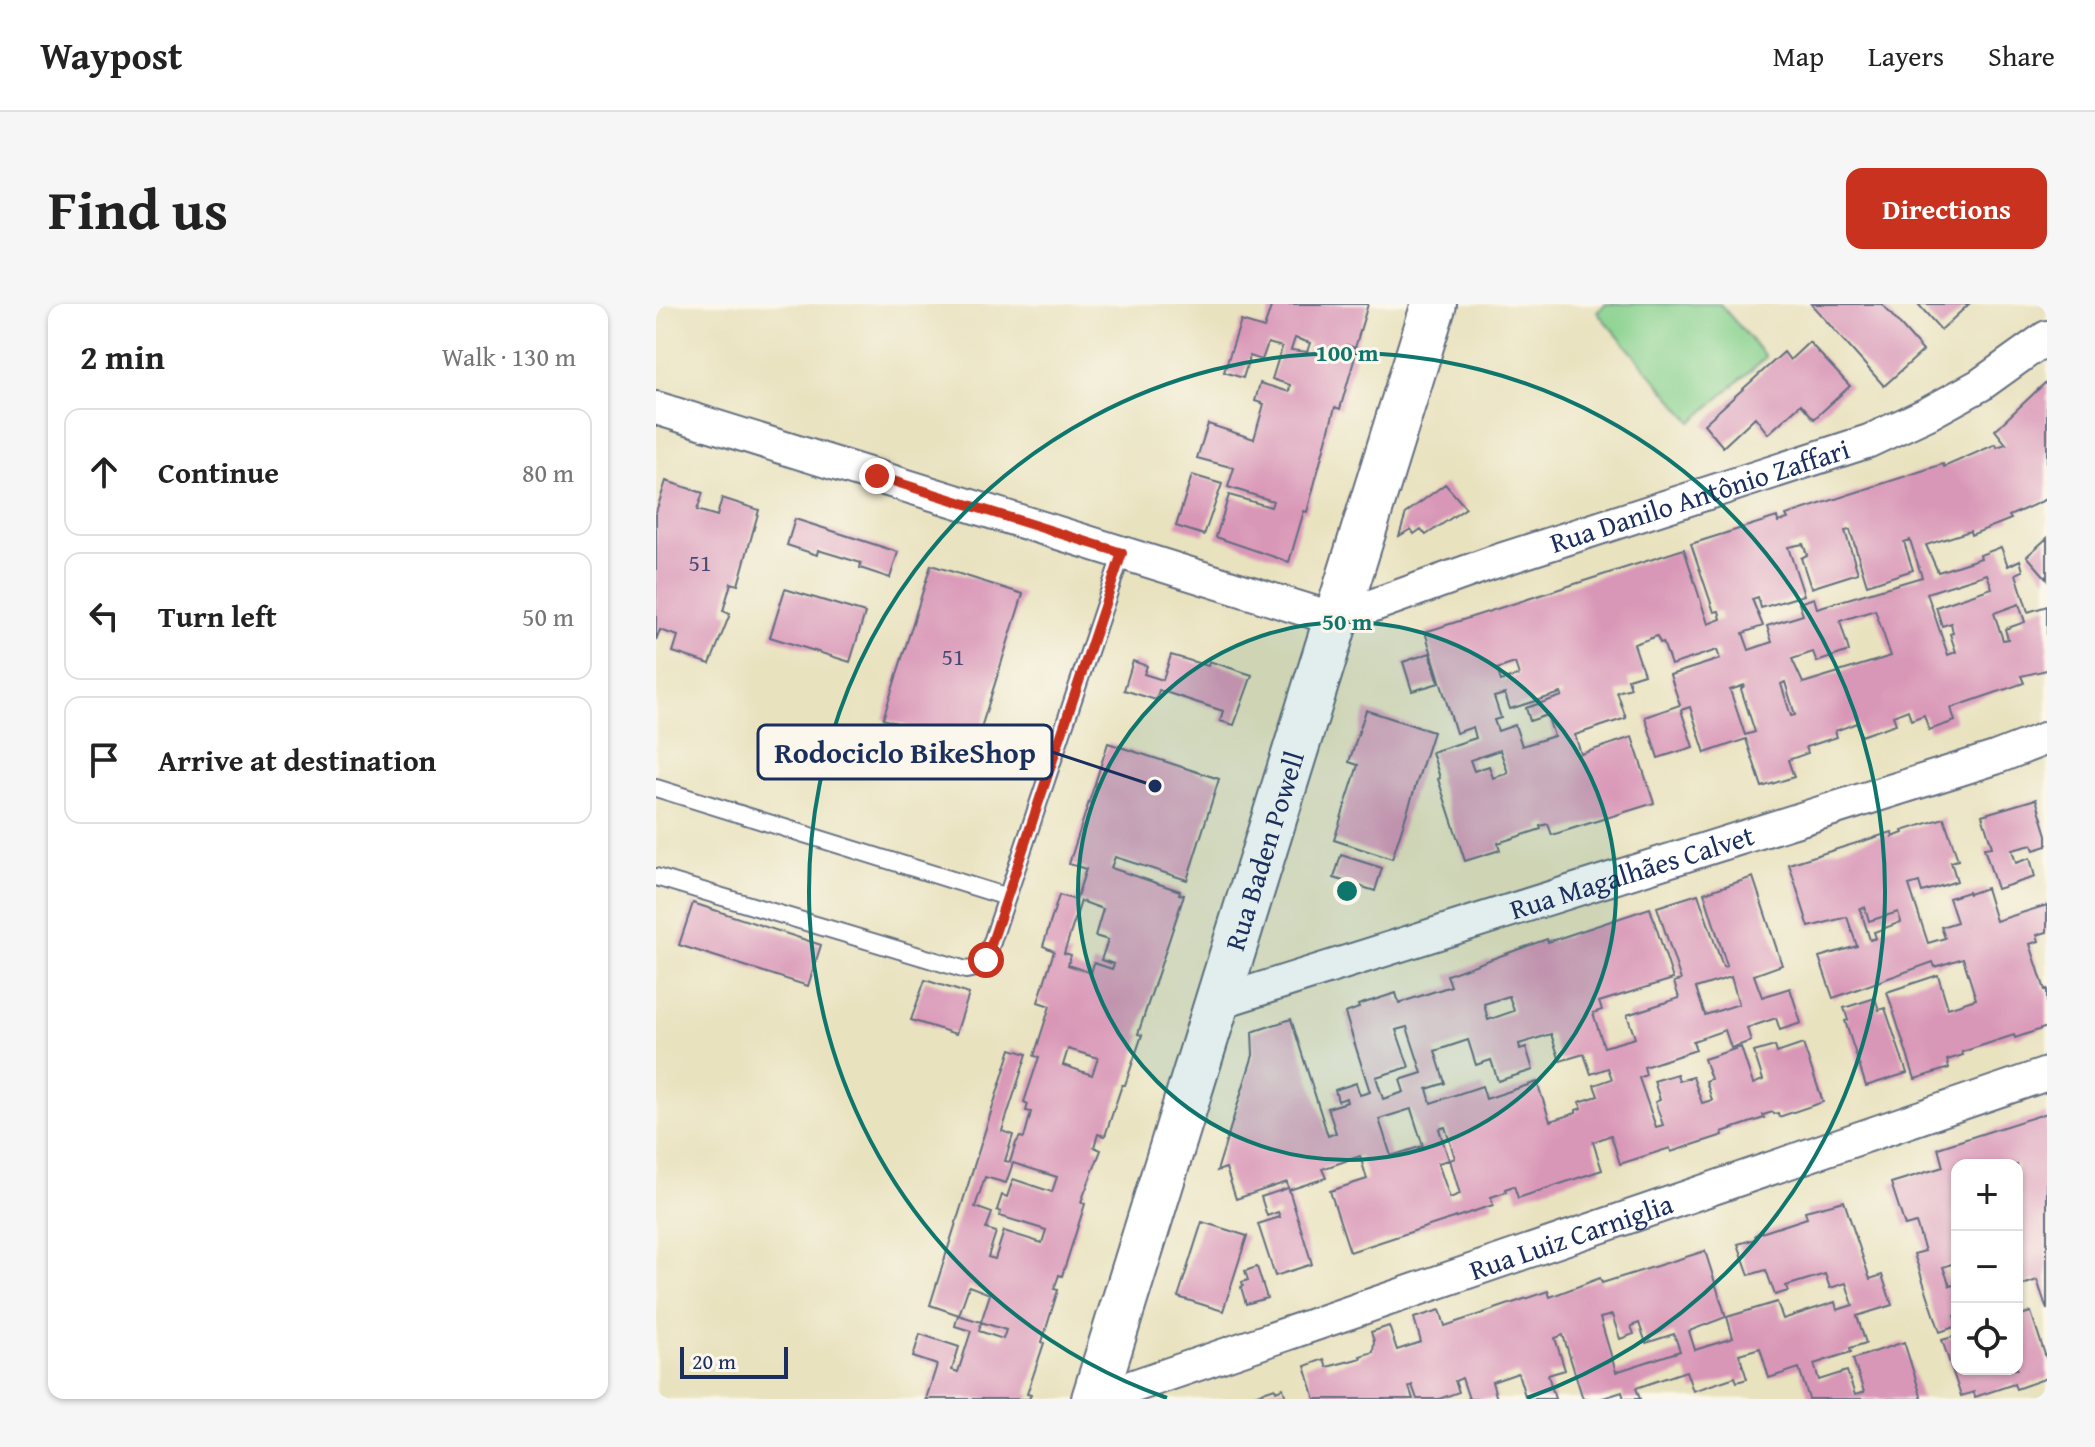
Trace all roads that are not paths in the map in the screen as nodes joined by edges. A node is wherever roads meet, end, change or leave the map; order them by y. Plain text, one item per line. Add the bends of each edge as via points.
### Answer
1 (1434, 304) edge
2 (2047, 337) edge
3 (656, 408) edge
4 (1122, 553) junction
5 (1335, 619) junction
6 (2047, 738) edge
7 (656, 788) edge
8 (656, 877) edge
9 (1007, 897) junction
10 (1216, 1003) junction
11 (2047, 1074) edge
12 (1095, 1399) edge

1 - 5 street, Rua Baden Powell
2 - 5 street, Rua Danilo Antônio Zaffari via 1980,385 1869,441
3 - 4 street
4 - 5 street
4 - 9 lane
5 - 10 street, Rua Baden Powell
6 - 10 street, Rua Magalhães Calvet
7 - 9 lane
8 - 9 lane via 966,970 982,967 986,960
10 - 12 street, Rua Baden Powell
11 - 12 street, Rua Luiz Carniglia

